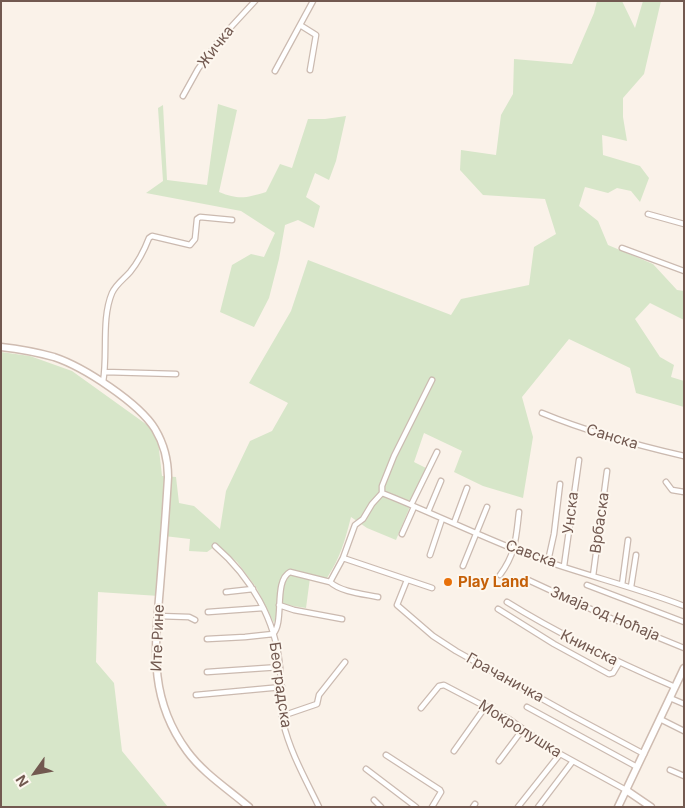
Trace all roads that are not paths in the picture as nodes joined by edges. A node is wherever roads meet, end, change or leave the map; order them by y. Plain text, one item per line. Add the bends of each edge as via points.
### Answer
1 (255, 1) edge
2 (313, 1) edge
3 (300, 25) junction
4 (310, 70) dead end
5 (275, 71) dead end
6 (183, 96) dead end
7 (648, 214) dead end
8 (232, 220) dead end
9 (684, 224) edge
10 (622, 248) dead end
11 (684, 270) edge
12 (1, 347) edge
13 (105, 372) junction
14 (176, 374) dead end
15 (432, 380) dead end
16 (103, 382) junction
17 (542, 413) dead end
18 (437, 452) dead end
19 (684, 456) edge
20 (579, 460) dead end
21 (607, 471) dead end
22 (441, 481) dead end
23 (666, 482) dead end
24 (560, 484) dead end
25 (467, 488) dead end
26 (684, 492) edge
27 (382, 493) junction
28 (413, 506) junction
29 (487, 507) dead end
30 (428, 512) junction
31 (519, 512) dead end
32 (442, 519) junction
33 (454, 523) junction
34 (476, 533) junction
35 (402, 534) dead end
36 (628, 540) dead end
37 (215, 546) dead end
38 (514, 549) junction
39 (430, 554) dead end
40 (636, 555) dead end
41 (343, 558) junction
42 (548, 561) junction
43 (463, 566) dead end
44 (564, 566) junction
45 (500, 574) dead end
46 (592, 576) junction
47 (526, 579) dead end
48 (407, 580) junction
49 (330, 582) junction
50 (587, 585) dead end
51 (622, 585) junction
52 (631, 587) junction
53 (432, 588) dead end
54 (253, 589) junction
55 (226, 592) dead end
56 (378, 597) dead end
57 (506, 602) dead end
58 (279, 605) junction
59 (684, 606) edge
60 (263, 608) junction
61 (498, 609) dead end
62 (208, 612) dead end
63 (158, 616) junction
64 (342, 619) dead end
65 (195, 620) dead end
66 (684, 622) edge
67 (273, 634) junction
68 (207, 639) dead end
69 (684, 648) edge
70 (345, 662) dead end
71 (619, 663) junction
72 (280, 667) junction
73 (684, 668) edge
74 (207, 672) dead end
75 (282, 687) junction
76 (675, 687) junction
77 (196, 695) dead end
78 (670, 698) junction
79 (684, 704) edge
80 (486, 706) junction
81 (527, 707) dead end
82 (422, 708) dead end
83 (282, 716) junction
84 (660, 719) junction
85 (523, 729) junction
86 (684, 731) edge
87 (454, 751) dead end
88 (560, 754) junction
89 (644, 754) junction
90 (386, 755) dead end
91 (499, 761) dead end
92 (573, 762) junction
93 (637, 767) junction
94 (366, 769) dead end
95 (670, 770) dead end
96 (684, 776) edge
97 (626, 790) junction
98 (374, 800) dead end
99 (248, 807) edge
100 (319, 807) edge
101 (381, 807) edge
102 (416, 807) edge
103 (432, 807) edge
104 (518, 807) edge
105 (538, 807) edge
106 (618, 807) edge
107 (651, 807) edge

1 - 6 street, Жичка via 219,40
2 - 3 street
3 - 4 street via 316,35
3 - 5 street
7 - 9 street
8 - 13 street via 197,219 190,245 149,238 140,258 112,293 105,337
10 - 11 street
12 - 16 street via 56,358
13 - 14 street
13 - 16 street
15 - 27 street via 394,456
16 - 63 street, Ите Рине via 150,421 162,442 168,466
17 - 19 street, Санска via 628,443
18 - 28 street
20 - 44 street, Унска
21 - 46 street, Врбаска
22 - 30 street
23 - 26 street via 672,490
24 - 42 street
25 - 33 street
27 - 28 street, Савска
27 - 41 street via 355,525
28 - 30 street, Савска
28 - 35 street
29 - 34 street
30 - 32 street, Савска
31 - 38 street
32 - 33 street, Савска
32 - 39 street
33 - 34 street, Савска
34 - 38 street, Савска
34 - 43 street
36 - 51 street
37 - 54 street, Београдска via 236,565
38 - 42 street, Савска
38 - 45 street
40 - 52 street
41 - 48 street
41 - 49 street
42 - 44 street, Савска
44 - 46 street, Савска
46 - 51 street, Савска
47 - 69 street, Змаја од Ноћаја
48 - 53 street
48 - 89 street, Грачаничка via 397,605 433,636
49 - 56 street
49 - 58 street via 288,572 284,577
50 - 66 street
51 - 52 street, Савска
52 - 59 street, Савска
54 - 55 street
54 - 60 street, Београдска
57 - 71 street, Книнска via 544,626
58 - 64 street
58 - 67 street
60 - 62 street
60 - 67 street, Београдска
61 - 71 street via 609,674
63 - 65 street
63 - 99 street, Ите Рине via 156,668 168,718 192,757
67 - 68 street
67 - 72 street, Београдска
70 - 83 street via 319,695 317,704
71 - 76 street, Книнска
72 - 74 street
72 - 75 street, Београдска
73 - 76 street
75 - 77 street
75 - 83 street, Београдска
76 - 78 street
78 - 79 street
78 - 84 street
80 - 82 street, Мокролушка via 442,684
80 - 85 street, Мокролушка
80 - 87 street
81 - 93 street
83 - 100 street, Београдска via 290,743
84 - 86 street
84 - 89 street
85 - 88 street, Мокролушка
85 - 91 street
88 - 92 street, Мокролушка
88 - 104 street
89 - 93 street
90 - 103 street via 440,790
92 - 97 street, Мокролушка
92 - 105 street
93 - 97 street
94 - 102 street
95 - 96 street
97 - 106 street
97 - 107 street
98 - 101 street

